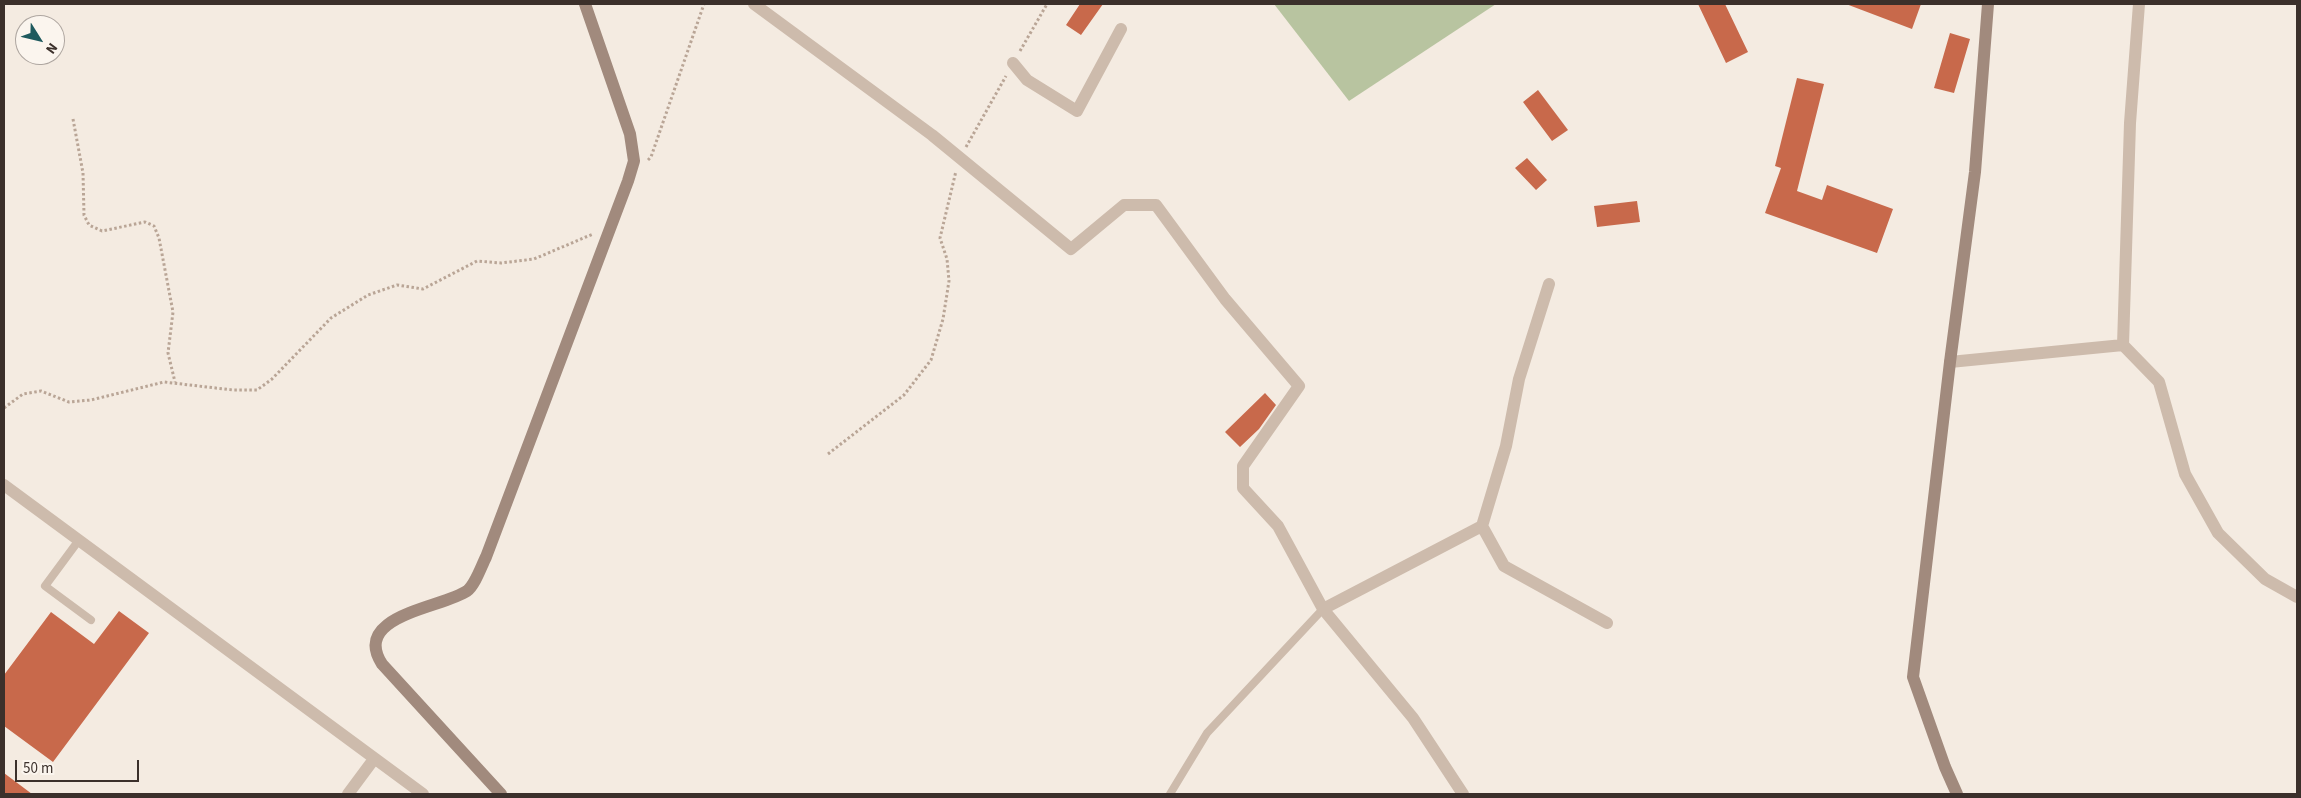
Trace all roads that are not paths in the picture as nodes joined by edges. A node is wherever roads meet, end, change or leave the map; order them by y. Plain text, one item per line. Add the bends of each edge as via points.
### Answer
1 (585, 4) edge
2 (754, 4) edge
3 (1988, 4) edge
4 (2139, 4) edge
5 (1121, 29) dead end
6 (1013, 63) road end
7 (1549, 284) dead end
8 (2122, 345) junction
9 (1950, 362) junction
10 (4, 485) edge
11 (1482, 526) junction
12 (79, 540) junction
13 (2297, 597) edge
14 (1323, 609) junction
15 (91, 620) dead end
16 (1607, 623) dead end
17 (374, 759) junction
18 (348, 794) edge
19 (423, 794) edge
20 (500, 794) edge
21 (1170, 794) edge
22 (1463, 794) edge
23 (1957, 794) edge

1 - 20 street via 630,134 634,161 486,557 469,590 416,609 381,630 374,640 375,653 382,664
2 - 14 street via 932,135 1071,249 1124,205 1156,206 1225,299 1300,386 1243,466 1243,488 1278,526
3 - 9 street via 1975,172
4 - 8 street via 2130,123
5 - 6 street via 1077,111 1027,80
7 - 11 street via 1519,379 1506,446
8 - 9 street
8 - 13 street via 2158,382 2185,474 2218,533 2265,580
9 - 23 street via 1913,677 1944,767
10 - 12 street
11 - 14 street
11 - 16 street via 1504,566
12 - 15 lane via 46,586
12 - 17 street
14 - 21 lane via 1207,733
14 - 22 street via 1413,718
17 - 18 street
17 - 19 street

